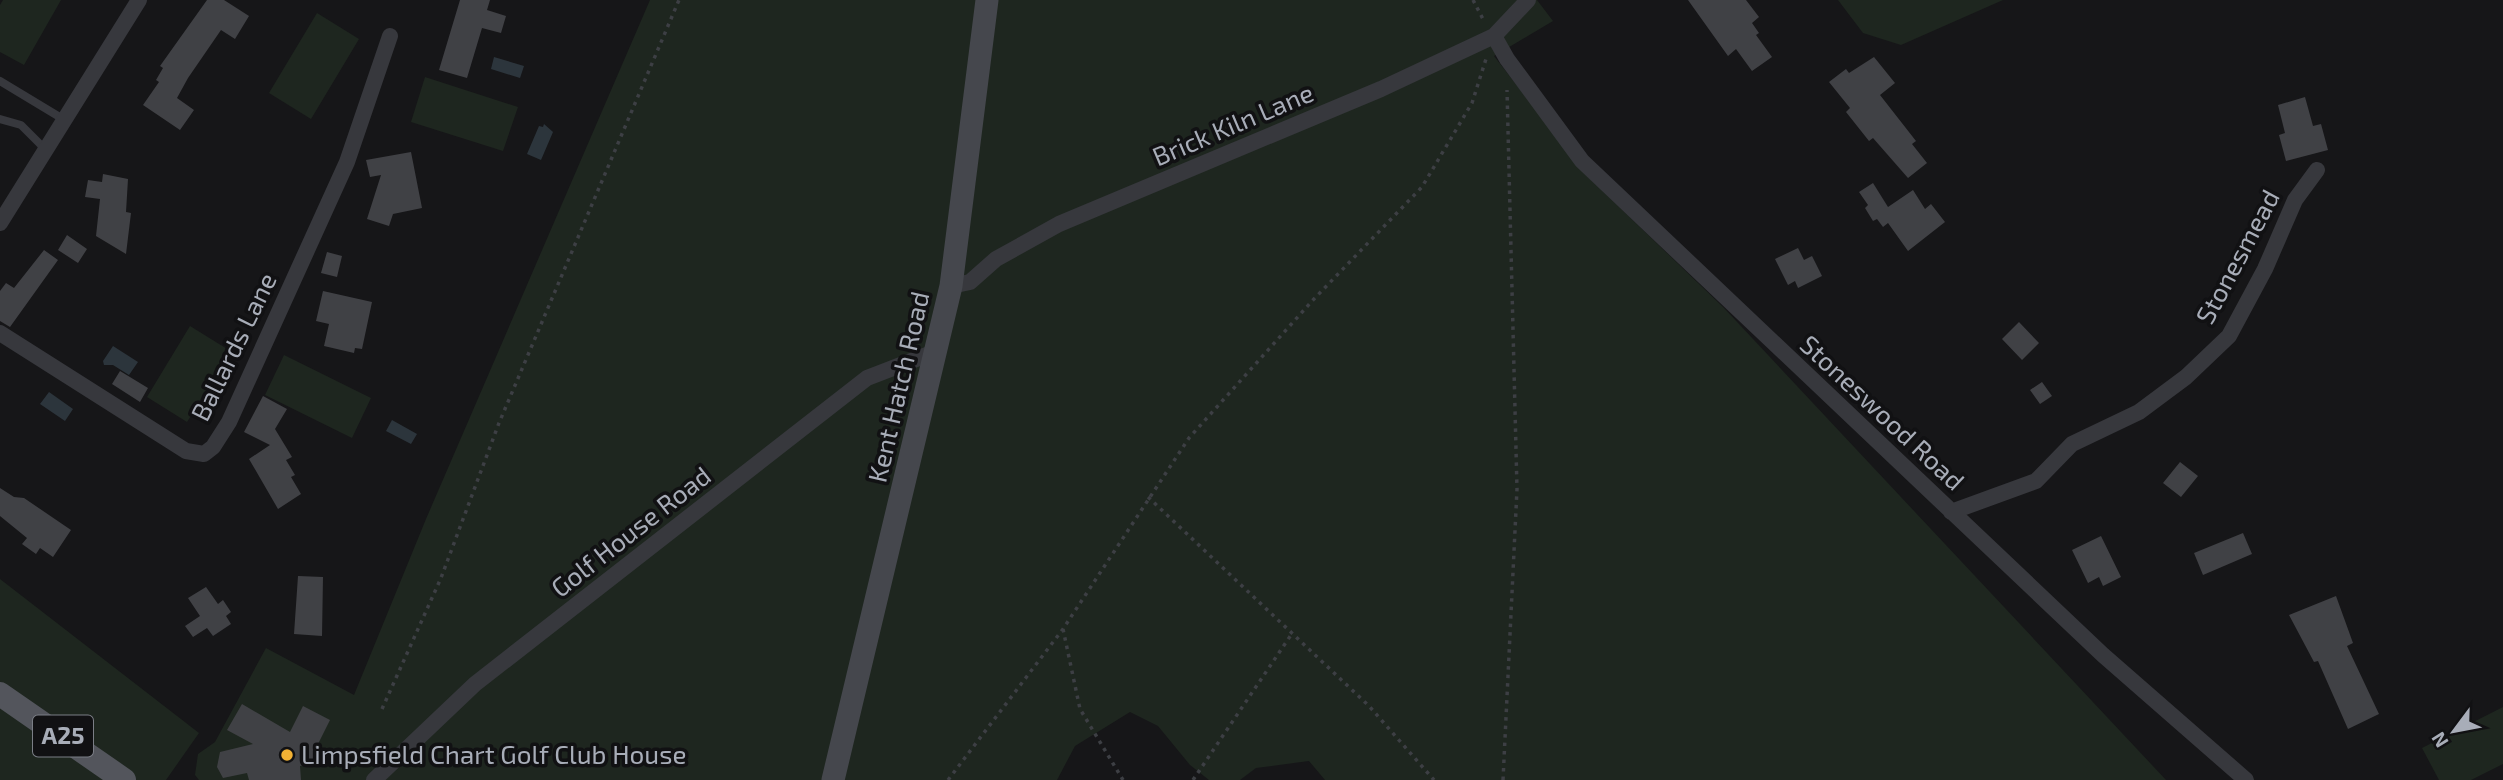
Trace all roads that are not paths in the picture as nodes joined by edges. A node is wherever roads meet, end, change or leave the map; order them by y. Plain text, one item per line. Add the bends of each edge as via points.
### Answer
1 (139, 0) edge
2 (987, 0) edge
3 (1528, 0) edge
4 (390, 36) dead end
5 (1494, 36) junction
6 (0, 81) edge
7 (0, 119) edge
8 (63, 119) junction
9 (46, 149) junction
10 (2317, 170) dead end
11 (0, 223) edge
12 (951, 286) junction
13 (0, 333) edge
14 (937, 351) junction
15 (1951, 512) junction
16 (0, 694) edge
17 (124, 780) edge
18 (374, 780) edge
19 (833, 780) edge
20 (2246, 780) edge

1 - 8 street
2 - 12 main road, Kent Hatch Road
3 - 5 street, Brick Kiln Lane
4 - 13 street, Ballards Lane via 347,163 229,422 204,454 186,451
5 - 12 street, Brick Kiln Lane via 1381,89 1059,224 996,258 970,282
5 - 15 street, Stoneswood Road via 1582,161
6 - 8 lane
7 - 9 lane via 21,125
8 - 9 street
9 - 11 street
10 - 15 street, Stonesmead via 2294,200 2265,270 2229,336 2186,377 2138,412 2072,444 2036,481
12 - 14 main road, Kent Hatch Road
14 - 18 street, Golf House Road via 867,378 475,684
14 - 19 main road, Kent Hatch Road
15 - 20 street, Stoneswood Road via 2103,655
16 - 17 main road, A25

